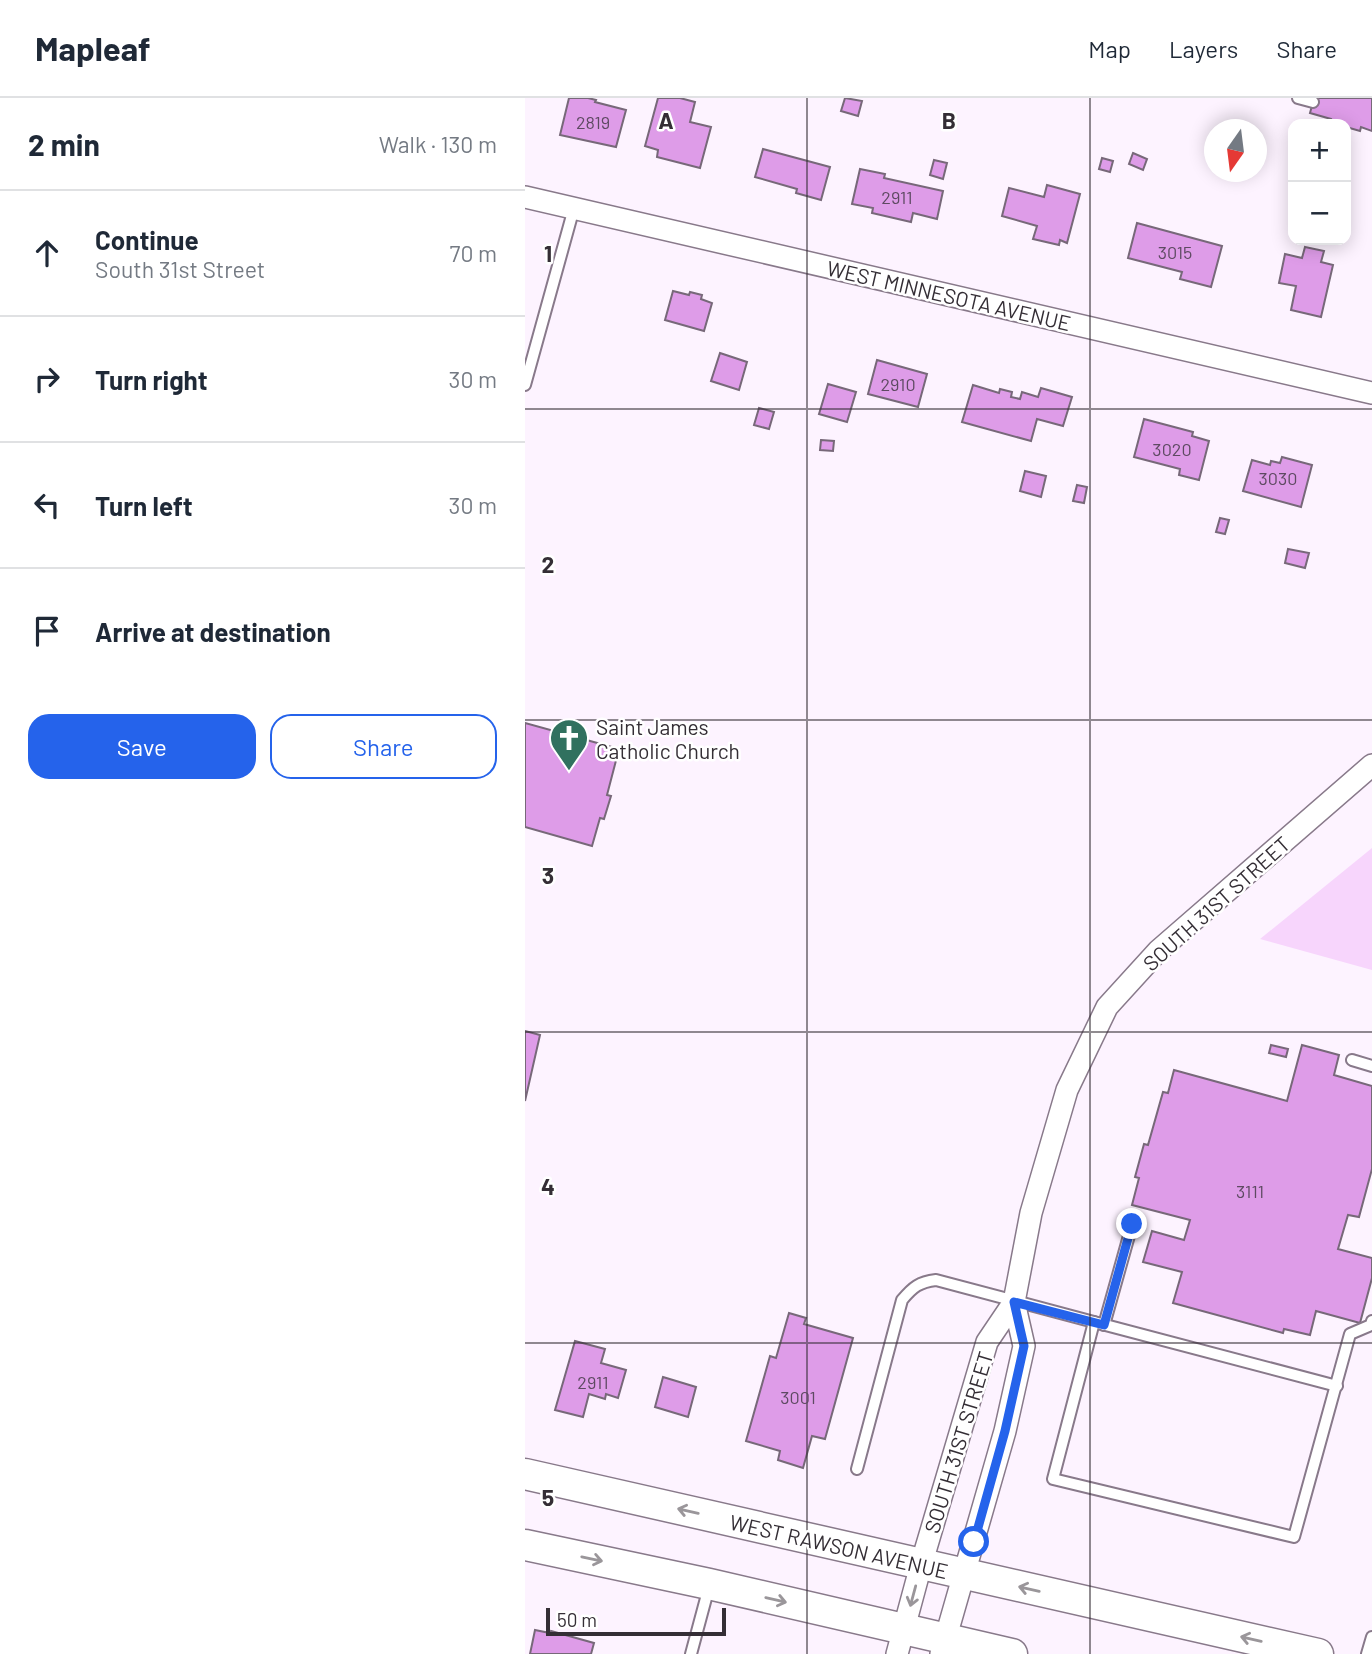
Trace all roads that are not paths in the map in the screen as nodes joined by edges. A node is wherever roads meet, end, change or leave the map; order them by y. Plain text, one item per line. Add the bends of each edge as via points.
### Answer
1 (1299, 98) edge
2 (1313, 102) dead end
3 (525, 197) edge
4 (574, 208) junction
5 (525, 385) edge
6 (1372, 393) edge
7 (1372, 765) edge
8 (1352, 1060) dead end
9 (1372, 1066) edge
10 (1132, 1224) dead end
11 (1014, 1302) junction
12 (1372, 1321) edge
13 (1099, 1323) junction
14 (1336, 1386) junction
15 (857, 1469) dead end
16 (525, 1474) edge
17 (525, 1545) edge
18 (921, 1565) junction
19 (965, 1574) junction
20 (709, 1584) junction
21 (1372, 1637) edge
22 (901, 1641) edge
23 (943, 1646) edge
24 (691, 1654) edge
25 (1012, 1654) edge
26 (1318, 1654) edge
27 (1367, 1654) edge

1 - 2 lane
3 - 4 street, WEST MINNESOTA AVENUE
4 - 5 lane
4 - 6 street, WEST MINNESOTA AVENUE
7 - 11 street, SOUTH 31ST STREET via 1158,951 1107,1007 1067,1090 1031,1213
8 - 9 lane
10 - 13 lane
11 - 13 lane
11 - 15 lane via 936,1280 912,1287 902,1300
11 - 18 street, SOUTH 31ST STREET via 987,1342
11 - 19 street, SOUTH 31ST STREET via 1024,1346
12 - 14 lane via 1350,1334
13 - 14 lane
13 - 14 lane via 1053,1479 1294,1537
18 -> 16 main road, WEST RAWSON AVENUE
17 -> 20 main road
18 - 19 main road, WEST RAWSON AVENUE
18 -> 22 street, SOUTH 31ST STREET
19 - 23 street, SOUTH 31ST STREET
26 -> 19 main road, WEST RAWSON AVENUE
20 -> 22 main road
20 - 24 lane
21 - 27 lane
22 - 23 main road
23 - 25 main road

